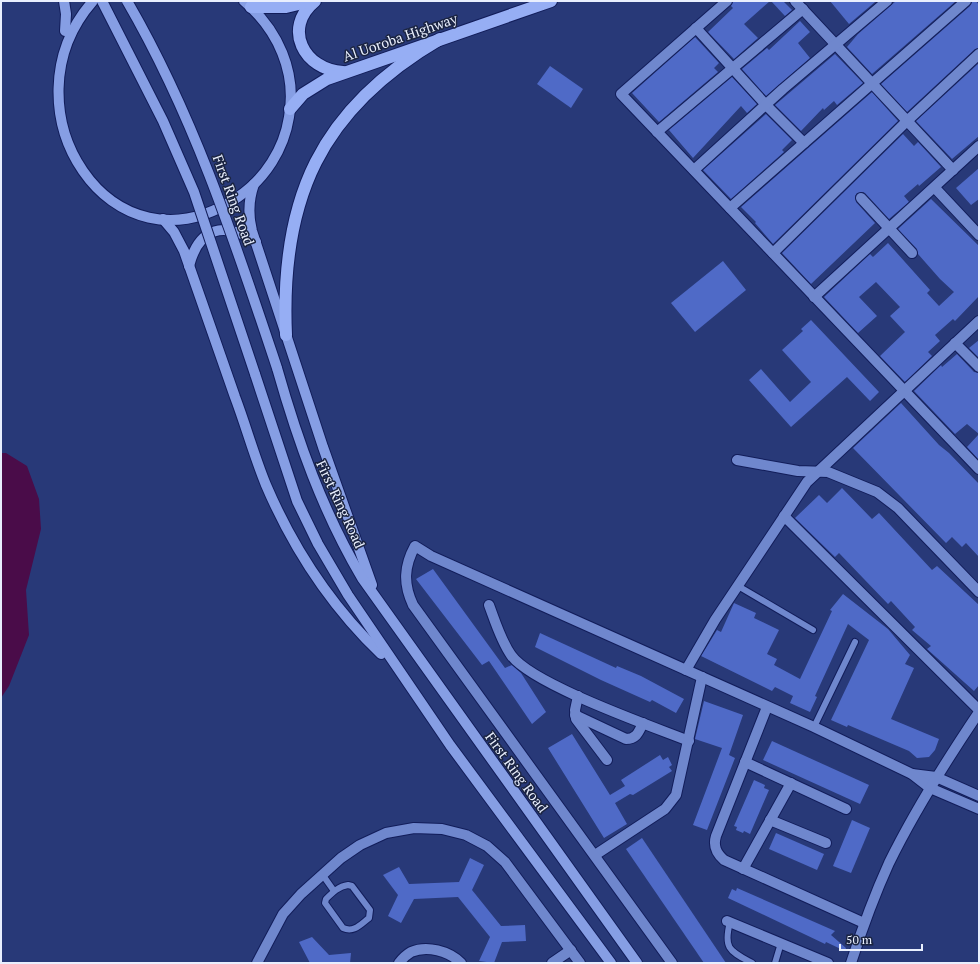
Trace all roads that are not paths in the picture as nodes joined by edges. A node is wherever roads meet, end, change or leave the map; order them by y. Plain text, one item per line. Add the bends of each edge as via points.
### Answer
1 (64, 1) edge
2 (93, 1) edge
3 (102, 1) edge
4 (127, 1) edge
5 (311, 1) edge
6 (315, 1) edge
7 (551, 1) edge
8 (727, 1) edge
9 (795, 1) edge
10 (887, 1) edge
11 (966, 1) edge
12 (248, 4) edge
13 (803, 9) junction
14 (696, 28) junction
15 (65, 32) junction
16 (440, 39) junction
17 (835, 44) junction
18 (55, 51) dead end
19 (979, 54) edge
20 (734, 68) junction
21 (345, 72) junction
22 (872, 84) junction
23 (766, 105) junction
24 (290, 109) junction
25 (907, 121) junction
26 (657, 132) junction
27 (804, 143) junction
28 (979, 146) edge
29 (694, 170) junction
30 (953, 170) junction
31 (71, 171) dead end
32 (254, 184) junction
33 (935, 188) junction
34 (861, 198) dead end
35 (730, 208) junction
36 (163, 219) junction
37 (888, 228) junction
38 (979, 236) edge
39 (256, 242) junction
40 (773, 253) junction
41 (912, 253) dead end
42 (189, 266) junction
43 (814, 297) junction
44 (979, 321) edge
45 (286, 335) junction
46 (955, 343) junction
47 (979, 367) edge
48 (904, 391) junction
49 (737, 460) dead end
50 (979, 469) edge
51 (816, 472) junction
52 (784, 516) junction
53 (738, 586) junction
54 (979, 592) edge
55 (377, 600) junction
56 (489, 604) dead end
57 (812, 630) dead end
58 (855, 642) dead end
59 (395, 667) junction
60 (686, 670) junction
61 (702, 677) junction
62 (578, 696) junction
63 (767, 707) junction
64 (979, 711) edge
65 (575, 715) junction
66 (642, 723) junction
67 (814, 727) junction
68 (689, 741) junction
69 (607, 760) dead end
70 (745, 762) junction
71 (912, 774) junction
72 (936, 776) junction
73 (791, 783) junction
74 (930, 788) junction
75 (979, 796) edge
76 (846, 809) dead end
77 (979, 809) edge
78 (770, 820) junction
79 (826, 843) dead end
80 (595, 855) junction
81 (743, 869) junction
82 (322, 874) junction
83 (334, 891) junction
84 (728, 922) joint
85 (864, 923) junction
86 (781, 943) junction
87 (571, 950) junction
88 (257, 963) edge
89 (399, 963) edge
90 (461, 963) edge
91 (552, 963) edge
92 (580, 963) edge
93 (610, 963) edge
94 (637, 963) edge
95 (672, 963) edge
96 (752, 963) edge
97 (775, 963) edge
98 (828, 963) edge
99 (851, 963) edge

1 - 15 main road
2 - 15 main road via 73,20
3 - 59 main road, bridge via 163,121 194,192 289,480 307,522 348,595
4 - 55 main road, First Ring Road, bridge via 164,71 208,171 277,368 297,437 325,509 349,556
5 - 12 highway via 286,7
6 - 21 highway via 300,23 299,35 302,46 314,64 331,71
7 - 16 highway, Al Uoroba Highway
8 - 14 street
9 - 13 street
10 - 17 street
11 - 22 street
12 - 24 main road via 270,28 283,53 290,81
13 - 17 street
13 - 20 street
14 - 20 street
14 - 26 street via 621,94
15 - 18 main road
16 - 21 highway, Al Uoroba Highway
16 - 45 highway via 409,58 370,90 345,117 320,154 305,185 293,226 286,276
17 - 22 street
17 - 23 street
19 - 25 street
20 - 23 street
20 - 26 street
21 - 24 highway, Al Uoroba Highway via 311,88
22 - 25 street
22 - 27 street
23 - 27 street
23 - 29 street
24 - 32 main road via 279,150
25 - 30 street
25 - 40 street
26 - 29 street
27 - 35 street
28 - 30 street
29 - 35 street
30 - 33 street
31 - 36 main road via 86,187 109,204 135,214
32 - 36 main road via 219,208 192,217
32 - 39 main road via 249,212
33 - 37 street
33 - 38 street
34 - 37 street
35 - 40 street
36 - 42 main road via 178,239
37 - 41 street
37 - 43 street
39 - 42 main road via 235,230 215,231 199,242
39 - 45 main road
40 - 43 street
42 - 59 main road via 256,457 286,528 334,602 363,636
43 - 48 street
44 - 46 street
45 - 55 main road
46 - 47 street
46 - 48 street
48 - 50 street
48 - 51 street
49 - 51 street
51 - 52 street
51 - 54 street via 840,476 888,499
52 - 53 street
52 - 64 street
53 - 57 lane
53 - 60 street
55 - 94 main road, First Ring Road
56 - 62 street via 508,650 519,664
58 - 67 lane
59 - 93 main road
60 - 61 street
60 - 80 street via 431,556 415,546 409,558 406,582 412,605
61 - 63 street
61 - 68 street
62 - 65 street
62 - 66 street
63 - 67 street
63 - 70 street
64 - 72 street
65 - 66 street via 626,739 634,738
65 - 69 street via 578,723
66 - 68 street
67 - 71 street
68 - 80 street via 679,788 672,803
70 - 73 street
70 - 81 street via 715,841 720,857
71 - 72 street
71 - 74 street
72 - 74 street
72 - 75 street
73 - 76 street
73 - 78 street
74 - 77 street
74 - 85 street via 889,864
78 - 79 street
78 - 81 street
80 - 95 street
81 - 85 street
82 - 83 lane
82 - 87 street via 360,845 386,833 414,828 442,829 466,835 487,846 505,862
82 - 88 street via 283,914
83 - 83 lane via 325,903 344,928 354,929 369,918 370,910 352,886 342,886
84 - 86 street
84 - 96 lane via 726,940 729,947 734,953
85 - 99 street
86 - 97 lane
86 - 98 street
87 - 91 street
87 - 92 street
89 - 90 street via 409,953 419,949 439,950 454,956

